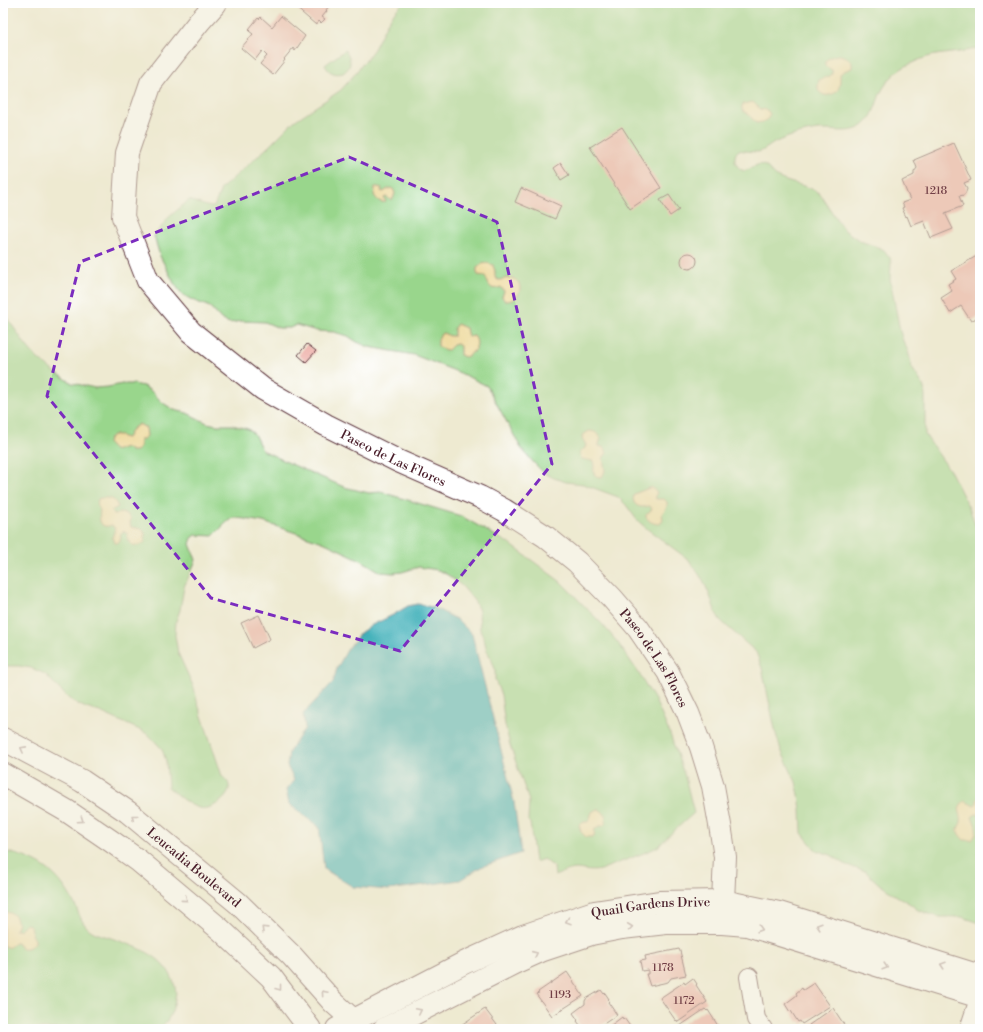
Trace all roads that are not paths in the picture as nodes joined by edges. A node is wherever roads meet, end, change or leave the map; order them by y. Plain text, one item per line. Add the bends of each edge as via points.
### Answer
1 (216, 3) edge
2 (3, 739) edge
3 (3, 774) edge
4 (723, 901) junction
5 (722, 923) junction
6 (980, 976) edge
7 (749, 977) dead end
8 (980, 996) edge
9 (350, 1026) edge
10 (310, 1029) edge
11 (384, 1029) edge
12 (763, 1029) edge
13 (968, 1029) edge

1 - 4 main road, Paseo de Las Flores via 151,83 127,153 123,217 148,281 191,332 263,390 398,461 504,510 545,536 577,562 612,598 638,628 668,672 701,746 713,786 725,857
9 -> 2 main road, Leucadia Boulevard via 292,956 238,904 128,812 82,781
3 -> 10 main road via 67,811 139,861 221,930 265,972
4 - 5 main road, Paseo de Las Flores
6 -> 4 main road, Quail Gardens Drive via 779,913
4 -> 9 main road, Quail Gardens Drive via 659,902 594,912 523,936 464,963
5 -> 8 main road, Quail Gardens Drive via 747,925
11 -> 5 main road, Quail Gardens Drive via 514,963 591,934 666,923
7 - 12 street via 756,1019
8 - 13 street

